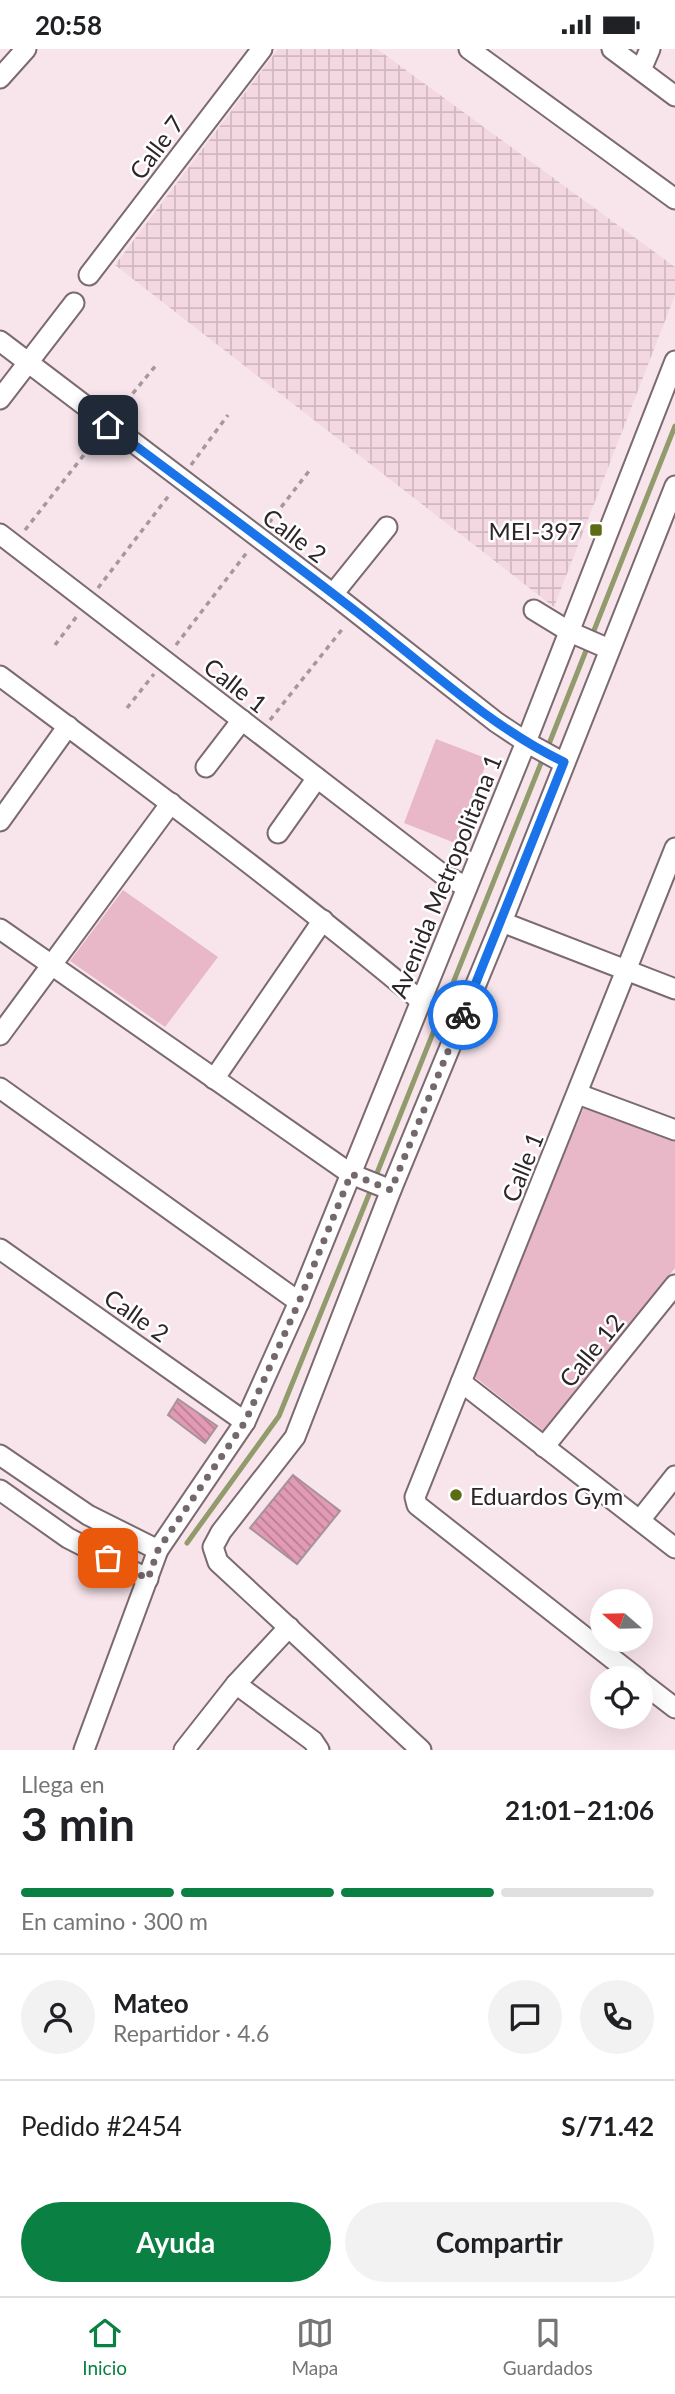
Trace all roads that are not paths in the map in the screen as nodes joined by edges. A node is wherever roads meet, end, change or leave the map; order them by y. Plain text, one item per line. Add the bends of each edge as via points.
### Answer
1 (26, 49) edge
2 (262, 49) edge
3 (469, 49) edge
4 (612, 49) edge
5 (650, 49) edge
6 (641, 71) junction
7 (0, 78) edge
8 (675, 96) edge
9 (675, 199) edge
10 (89, 275) dead end
11 (74, 303) dead end
12 (0, 341) edge
13 (675, 361) edge
14 (29, 363) junction
15 (0, 399) edge
16 (675, 486) edge
17 (387, 527) dead end
18 (7, 540) edge
19 (333, 594) junction
20 (534, 610) dead end
21 (574, 634) junction
22 (605, 647) junction
23 (0, 676) edge
24 (242, 720) junction
25 (68, 726) junction
26 (529, 744) junction
27 (560, 760) junction
28 (206, 767) dead end
29 (317, 778) junction
30 (171, 803) junction
31 (0, 821) edge
32 (278, 833) dead end
33 (674, 851) edge
34 (467, 887) junction
35 (323, 920) junction
36 (502, 922) junction
37 (0, 929) edge
38 (51, 965) junction
39 (628, 969) junction
40 (675, 989) edge
41 (421, 1001) junction
42 (0, 1035) edge
43 (214, 1079) junction
44 (0, 1088) edge
45 (578, 1094) junction
46 (675, 1130) edge
47 (355, 1175) junction
48 (386, 1188) junction
49 (0, 1249) edge
50 (675, 1285) edge
51 (299, 1302) junction
52 (461, 1382) junction
53 (245, 1422) junction
54 (544, 1447) junction
55 (0, 1455) edge
56 (675, 1476) edge
57 (0, 1490) edge
58 (639, 1520) junction
59 (675, 1548) edge
60 (158, 1550) junction
61 (148, 1579) junction
62 (289, 1627) junction
63 (621, 1666) edge
64 (236, 1684) junction
65 (653, 1691) edge
66 (675, 1709) edge
67 (84, 1750) edge
68 (184, 1750) edge
69 (320, 1750) edge
70 (421, 1750) edge

1 - 7 street
2 - 10 street, Calle 7
3 - 9 street
4 - 6 street
5 - 6 street
6 - 8 street
11 - 14 street
12 - 14 street, Calle 2
13 - 21 street, Avenida Metropolitana 1
14 - 15 street
14 - 19 street, Calle 2
16 - 22 street
17 - 19 street
18 - 24 street, Calle 1
19 - 26 street, Calle 2
20 - 21 street
21 - 22 street
21 - 26 street, Avenida Metropolitana 1
22 - 27 street
23 - 25 street
24 - 28 street
24 - 29 street, Calle 1
25 - 30 street
25 - 31 street
26 - 27 street, Calle 2
26 - 34 street, Avenida Metropolitana 1
27 - 36 street
29 - 32 street
29 - 34 street, Calle 1 via 442,874
30 - 35 street
30 - 38 street
33 - 39 street, Calle 1
34 - 41 street, Avenida Metropolitana 1
35 - 41 street
35 - 43 street
36 - 39 street
36 - 48 street
37 - 38 street
38 - 42 street
38 - 43 street
39 - 40 street
39 - 45 street, Calle 1
41 - 47 street, Avenida Metropolitana 1
43 - 47 street
44 - 51 street
45 - 46 street
45 - 52 street, Calle 1
47 - 48 street
47 - 51 street, Avenida Metropolitana 1
48 - 62 street via 295,1437 213,1547 218,1562
49 - 53 street, Calle 2
50 - 54 street, Calle 12
51 - 53 street, Avenida Metropolitana 1
52 - 54 street
52 - 63 street, Calle 1 via 415,1497 417,1505
53 - 60 street, Avenida Metropolitana 1
54 - 58 street
55 - 60 street via 88,1515
56 - 58 street
57 - 61 street via 68,1538
58 - 59 street
60 - 61 street, Avenida Metropolitana 1
61 - 67 street, Avenida Metropolitana 1
62 - 64 street
62 - 70 street
64 - 68 street
64 - 69 street
65 - 66 street

